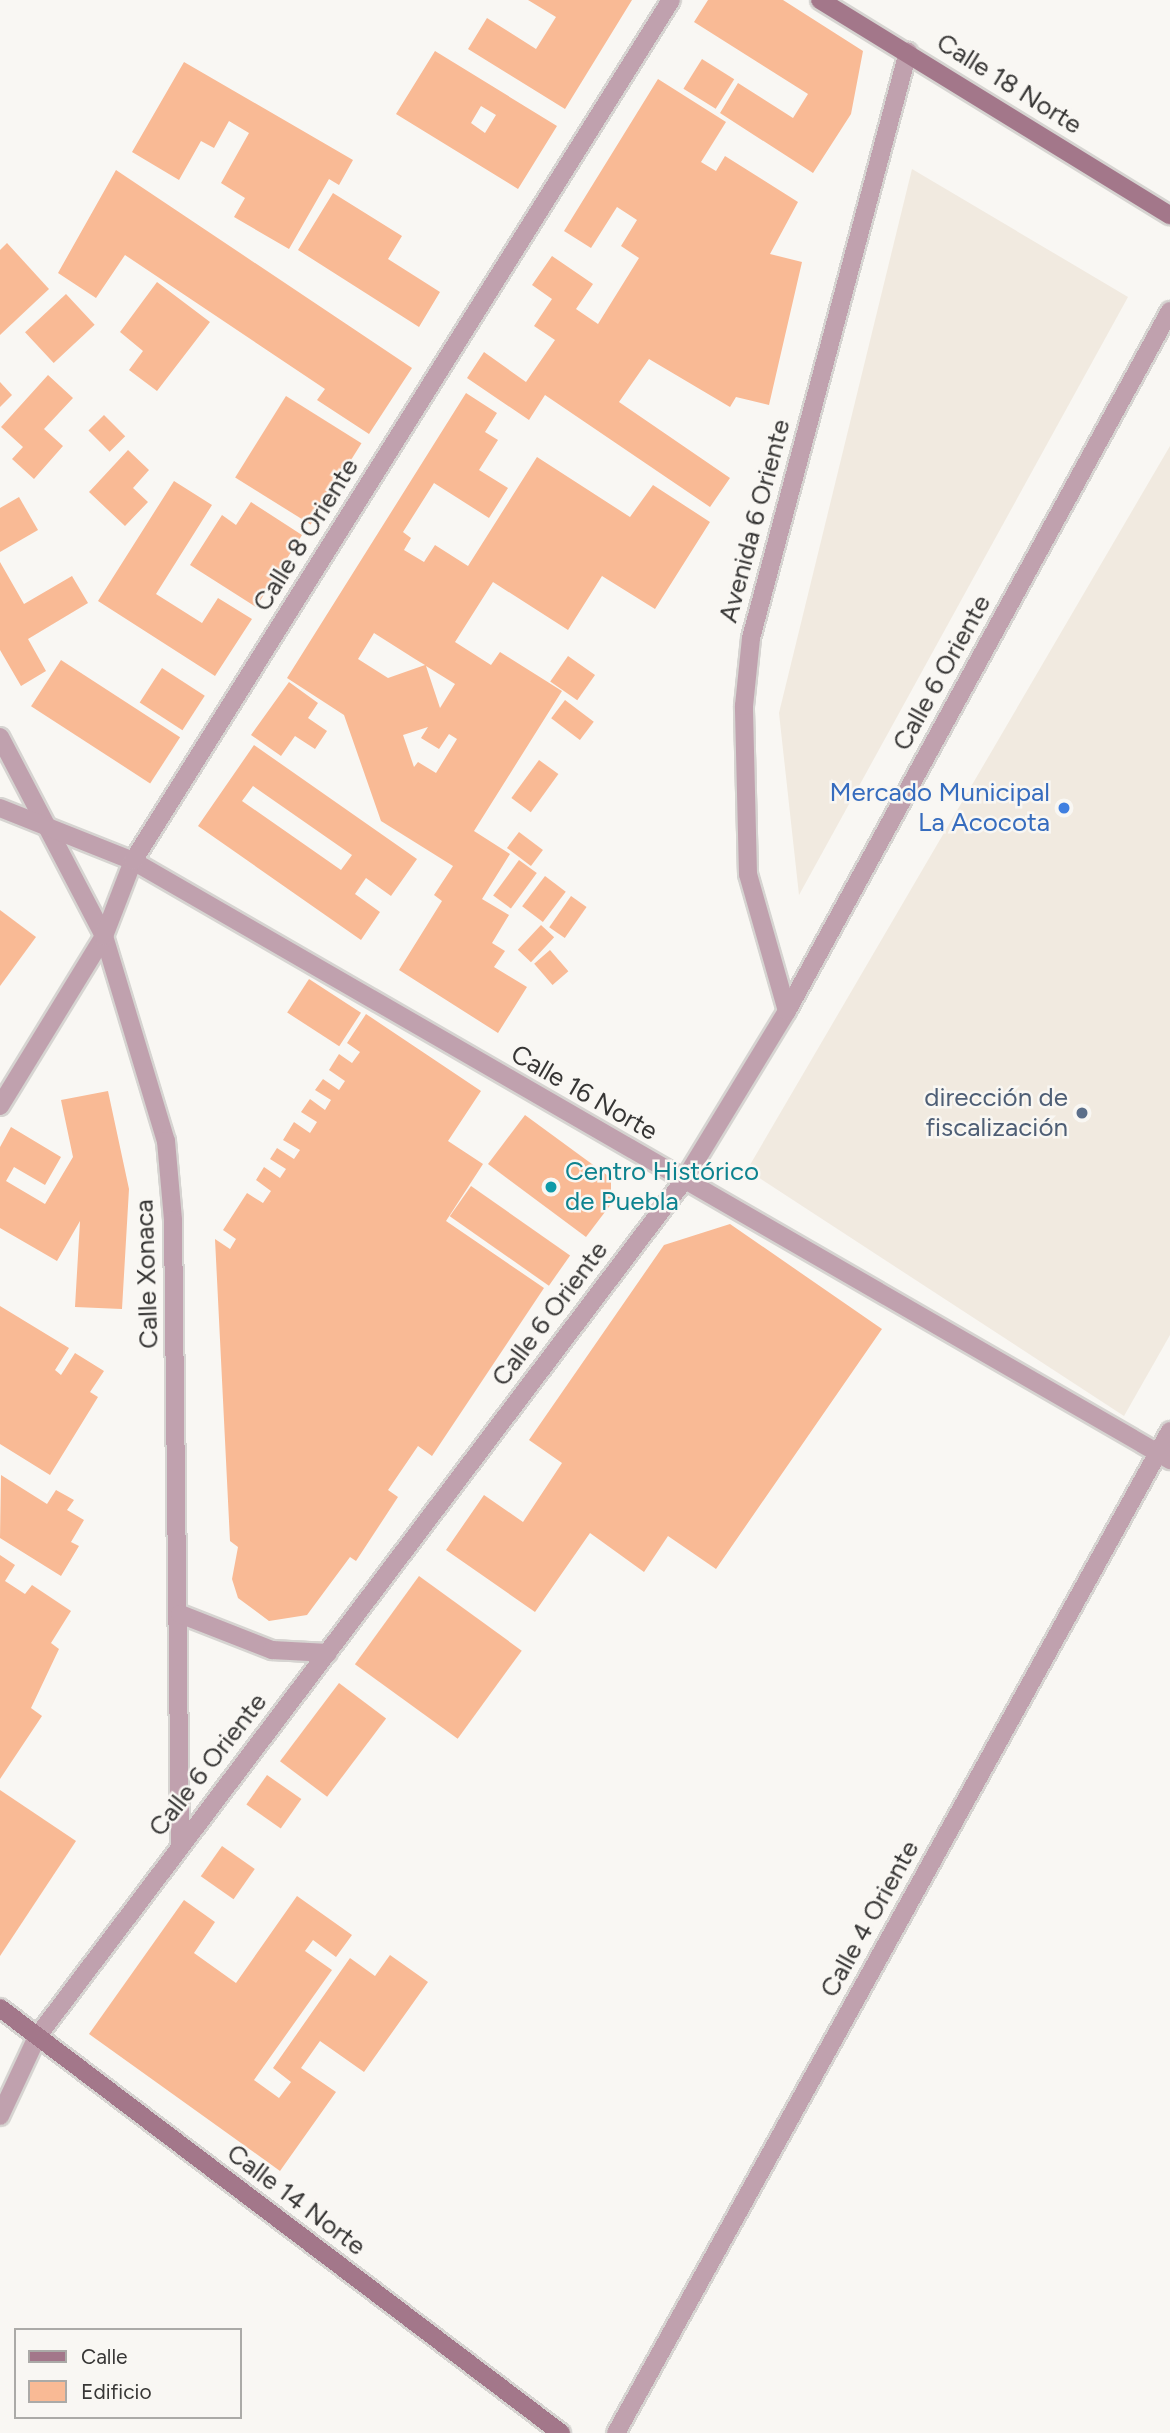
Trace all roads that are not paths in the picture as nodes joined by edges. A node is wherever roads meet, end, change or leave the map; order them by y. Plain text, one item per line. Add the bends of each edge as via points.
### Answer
1 (671, 0) edge
2 (820, 0) edge
3 (908, 52) junction
4 (1170, 215) edge
5 (1170, 311) edge
6 (0, 737) edge
7 (0, 808) edge
8 (45, 824) junction
9 (133, 861) junction
10 (104, 936) junction
11 (787, 1011) junction
12 (0, 1106) edge
13 (683, 1182) junction
14 (1170, 1431) edge
15 (1164, 1457) edge
16 (180, 1614) junction
17 (328, 1653) junction
18 (180, 1844) junction
19 (0, 2008) edge
20 (37, 2037) junction
21 (0, 2116) edge
22 (561, 2433) edge
23 (616, 2433) edge

1 - 9 street, Calle 8 Oriente
2 - 3 main road, Calle 18 Norte
3 - 4 main road, Calle 18 Norte
3 - 11 street, Avenida 6 Oriente via 751,638 744,706 748,874
5 - 11 street, Calle 6 Oriente
6 - 8 street, Calle Xonaca
7 - 8 street, Calle 16 Norte
8 - 9 street, Calle 16 Norte
8 - 10 street, Calle Xonaca
9 - 10 street, Calle 8 Oriente
9 - 13 street, Calle 16 Norte
10 - 12 street, Calle 8 Oriente
10 - 16 street, Calle Xonaca via 166,1141 173,1220
11 - 13 street, Calle 6 Oriente
13 - 15 street, Calle 16 Norte
13 - 17 street, Calle 6 Oriente
14 - 15 street, Calle 4 Oriente
15 - 23 street, Calle 4 Oriente
16 - 17 street via 272,1650
16 - 18 street, Calle Xonaca
17 - 18 street, Calle 6 Oriente
18 - 20 street, Calle 6 Oriente
19 - 20 main road, Calle 14 Norte
20 - 21 street, Calle 6 Oriente
20 - 22 main road, Calle 14 Norte

